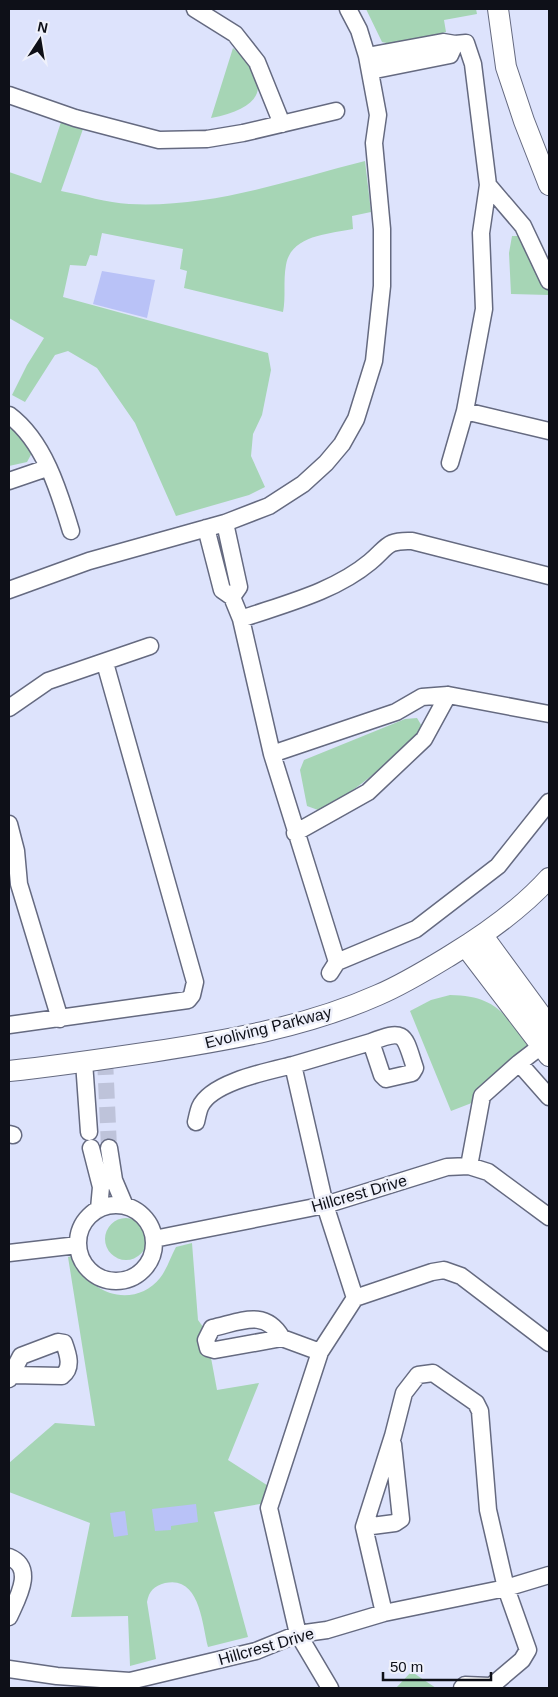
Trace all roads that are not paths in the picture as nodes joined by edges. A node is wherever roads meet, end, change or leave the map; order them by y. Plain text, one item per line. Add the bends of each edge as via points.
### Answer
1 (195, 9) edge
2 (348, 9) edge
3 (498, 9) edge
4 (369, 64) junction
5 (9, 95) edge
6 (336, 110) dead end
7 (282, 124) junction
8 (488, 185) junction
9 (549, 185) edge
10 (549, 281) edge
11 (465, 410) junction
12 (9, 414) edge
13 (549, 431) edge
14 (450, 464) dead end
15 (47, 468) junction
16 (9, 481) edge
17 (225, 522) junction
18 (206, 528) junction
19 (71, 531) dead end
20 (549, 576) edge
21 (9, 590) edge
22 (232, 597) junction
23 (241, 619) junction
24 (150, 646) dead end
25 (105, 662) junction
26 (448, 695) junction
27 (9, 708) edge
28 (549, 714) edge
29 (272, 754) junction
30 (549, 802) edge
31 (9, 824) edge
32 (295, 833) junction
33 (549, 878) edge
34 (14, 884) edge
35 (483, 936) junction
36 (466, 946) junction
37 (60, 1019) junction
38 (9, 1024) edge
39 (549, 1026) edge
40 (371, 1042) dead end
41 (547, 1047) edge
42 (84, 1062) junction
43 (518, 1063) junction
44 (293, 1065) junction
45 (9, 1071) edge
46 (549, 1097) edge
47 (196, 1122) dead end
48 (109, 1148) tunnel mouth
49 (469, 1166) junction
50 (325, 1205) junction
51 (126, 1206) junction
52 (99, 1209) junction
53 (549, 1217) edge
54 (154, 1239) junction
55 (78, 1245) junction
56 (9, 1253) edge
57 (355, 1298) junction
58 (282, 1338) dead end
59 (549, 1343) edge
60 (320, 1352) junction
61 (393, 1436) junction
62 (364, 1527) junction
63 (9, 1557) edge
64 (549, 1575) edge
65 (506, 1588) junction
66 (384, 1613) junction
67 (9, 1617) edge
68 (298, 1634) junction
69 (9, 1669) edge
70 (332, 1686) edge
71 (490, 1687) edge
72 (462, 1688) edge

1 - 7 street via 235,34 257,62
2 - 4 street via 359,30
3 - 9 street via 506,67
4 - 8 street via 443,42 466,42 473,64
4 - 17 street via 378,115 374,143 382,229 382,286 374,361 363,400 342,444 315,474 269,506
5 - 7 street via 75,118 159,140 208,139
6 - 7 street
8 - 10 street via 522,226
8 - 11 street via 481,233 484,309
11 - 13 street
11 - 14 street
12 - 15 street via 34,444
15 - 16 street
15 - 19 street via 57,486
17 - 18 street
17 - 22 street via 239,588
18 - 21 street via 89,561
18 - 22 street via 222,590
20 - 23 street via 412,541 396,541 370,563 336,584
22 - 23 street
23 - 29 street
24 - 25 street
25 - 27 street via 48,682
25 - 37 street via 195,982 188,1000
26 - 28 street
26 - 29 street via 422,697 396,712
26 - 32 street via 424,739 368,792
29 - 32 street
30 - 32 street via 498,866 416,929 333,968
31 - 34 street via 16,851
33 - 35 street, Evoliving Parkway
34 - 37 street
35 - 36 street, Evoliving Parkway
35 - 39 street
36 - 41 street
36 - 42 street, Evoliving Parkway via 401,985 306,1022 226,1040
37 - 38 street
40 - 44 street
41 - 43 street
42 - 45 street, Evoliving Parkway
42 - 52 street via 90,1140 101,1187
43 - 46 street
43 - 49 street via 482,1096
44 - 47 street via 245,1078 214,1093 200,1106
44 - 50 street
48 - 51 street via 114,1180
49 - 50 street, Hillcrest Drive via 448,1167
49 - 53 street, Hillcrest Drive via 488,1172
50 - 54 street, Hillcrest Drive
50 - 57 street
51 - 52 street
51 - 54 street via 148,1222
52 - 55 street via 86,1220
54 - 55 street via 152,1257 141,1272 115,1281 97,1276 90,1270
55 - 56 street
57 - 59 street via 444,1270 461,1276
57 - 60 street
58 - 60 street
60 - 68 street via 269,1508
61 - 62 street
61 - 62 street via 400,1518 395,1523
61 - 65 street via 404,1393 418,1375 433,1373 476,1403 480,1411 488,1510
62 - 66 street
63 - 67 street via 23,1571 23,1585
64 - 65 street, Hillcrest Drive
65 - 66 street, Hillcrest Drive
65 - 71 street via 528,1650 522,1660
66 - 68 street, Hillcrest Drive via 327,1630
68 - 69 street, Hillcrest Drive via 256,1651 130,1681
68 - 70 street
71 - 72 street via 465,1685

